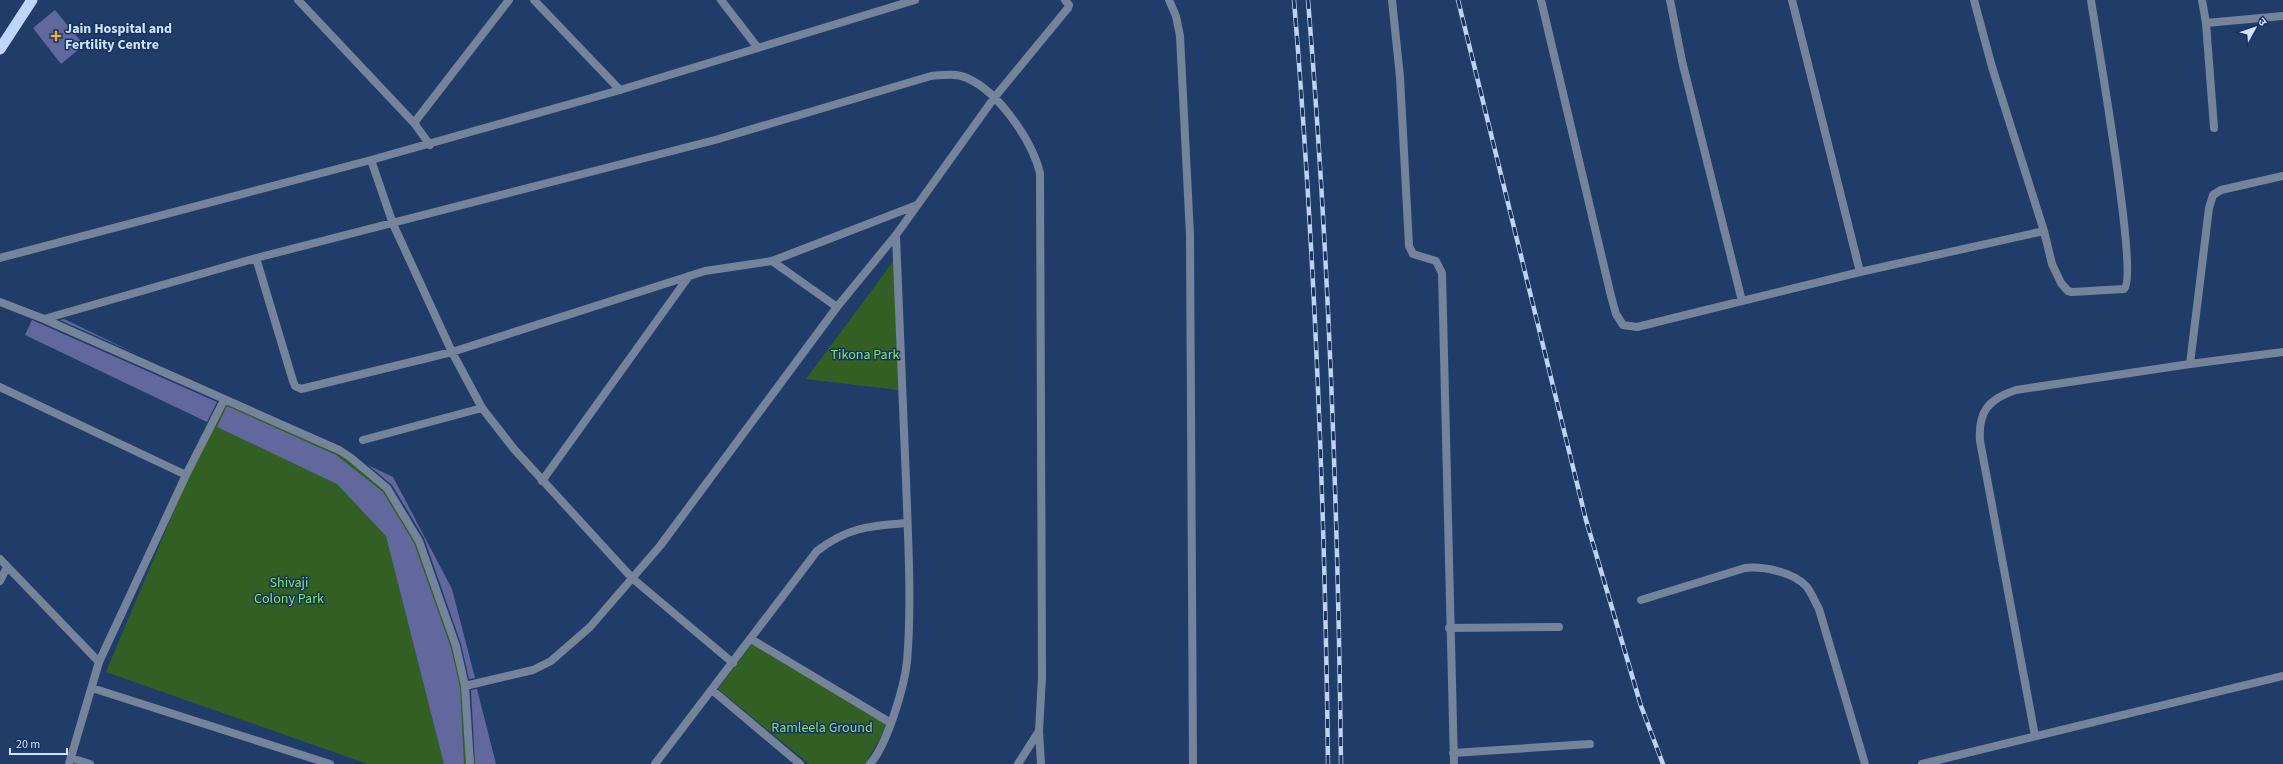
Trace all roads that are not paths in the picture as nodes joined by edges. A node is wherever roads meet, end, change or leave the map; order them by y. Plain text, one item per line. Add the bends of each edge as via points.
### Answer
1 (32, 0) edge
2 (298, 0) edge
3 (509, 0) edge
4 (534, 0) edge
5 (721, 0) edge
6 (915, 0) edge
7 (1169, 0) edge
8 (1392, 0) edge
9 (1541, 0) edge
10 (1670, 0) edge
11 (1792, 0) edge
12 (1974, 0) edge
13 (2091, 0) edge
14 (2202, 0) edge
15 (1069, 2) edge
16 (2283, 16) edge
17 (2206, 23) junction
18 (758, 48) junction
19 (0, 50) edge
20 (620, 90) junction
21 (994, 98) junction
22 (414, 124) junction
23 (2214, 128) dead end
24 (430, 145) junction
25 (371, 160) junction
26 (2283, 176) edge
27 (917, 205) junction
28 (393, 224) junction
29 (2044, 231) junction
30 (896, 235) junction
31 (0, 258) edge
32 (256, 258) junction
33 (772, 261) junction
34 (1860, 272) junction
35 (689, 276) junction
36 (1742, 301) junction
37 (0, 302) edge
38 (837, 307) junction
39 (44, 319) junction
40 (452, 352) junction
41 (2283, 352) edge
42 (2190, 364) junction
43 (0, 387) edge
44 (224, 400) junction
45 (482, 408) junction
46 (363, 440) dead end
47 (186, 475) junction
48 (542, 481) junction
49 (907, 523) junction
50 (0, 560) edge
51 (7, 567) junction
52 (632, 578) junction
53 (0, 581) edge
54 (1641, 600) dead end
55 (1559, 627) dead end
56 (1449, 628) junction
57 (751, 639) junction
58 (99, 662) junction
59 (732, 663) junction
60 (2283, 676) edge
61 (465, 686) junction
62 (92, 688) junction
63 (712, 690) junction
64 (891, 723) junction
65 (1039, 731) junction
66 (2035, 736) junction
67 (1590, 744) dead end
68 (1453, 753) junction
69 (70, 761) edge
70 (90, 764) edge
71 (330, 764) edge
72 (470, 764) edge
73 (655, 764) edge
74 (800, 764) edge
75 (870, 764) edge
76 (1018, 764) edge
77 (1041, 764) edge
78 (1193, 764) edge
79 (1454, 764) edge
80 (1865, 764) edge
81 (1922, 764) edge

1 - 19 highway
2 - 22 street
3 - 22 street
4 - 20 street
5 - 18 street
6 - 18 street
7 - 78 street via 1176,16 1180,36 1190,234
8 - 56 street via 1400,77 1409,246 1412,254 1436,261 1442,273
9 - 36 street via 1611,296 1623,325 1637,327
10 - 36 street via 1682,61
11 - 34 street
12 - 29 street via 1992,67
13 - 29 street via 2126,235 2126,287 2068,291 2052,264
14 - 17 street
15 - 21 street
16 - 17 street
17 - 23 street
18 - 20 street
20 - 24 street
21 - 27 street
21 - 28 street via 978,84 966,78 948,74 931,76 715,140
21 - 65 street via 1025,137 1040,173 1042,676
22 - 24 street
24 - 25 street
25 - 28 street
25 - 31 street
26 - 42 street via 2221,190 2213,195 2209,208
27 - 30 street
27 - 33 street
28 - 32 street
28 - 40 street
29 - 34 street
30 - 38 street
30 - 49 street
32 - 39 street
32 - 40 street via 292,381 298,388 304,389
33 - 35 street
33 - 38 street
34 - 36 street
35 - 40 street
35 - 48 street
37 - 39 street
38 - 52 street via 660,546
39 - 44 street
40 - 45 street
41 - 42 street
42 - 66 street via 2016,390 1996,399 1980,418 1980,441
43 - 47 street
44 - 47 street
44 - 61 street via 339,450 350,456 386,488 419,541 456,646
45 - 46 street
45 - 48 street
47 - 58 street
48 - 52 street
49 - 57 street via 860,527 831,540 817,551
49 - 64 street via 906,664
50 - 51 street
51 - 53 street
51 - 58 street
52 - 59 street
52 - 61 street via 590,627 550,661 533,670
54 - 80 street via 1745,568 1770,569 1806,586 1819,609
55 - 56 street
56 - 68 street
57 - 59 street
57 - 64 street
58 - 62 street
59 - 63 street
60 - 66 street
61 - 72 street
62 - 69 street
62 - 71 street
63 - 73 street
63 - 74 street
64 - 75 street
65 - 76 street
65 - 77 street
66 - 81 street
67 - 68 street
68 - 79 street
69 - 70 street

